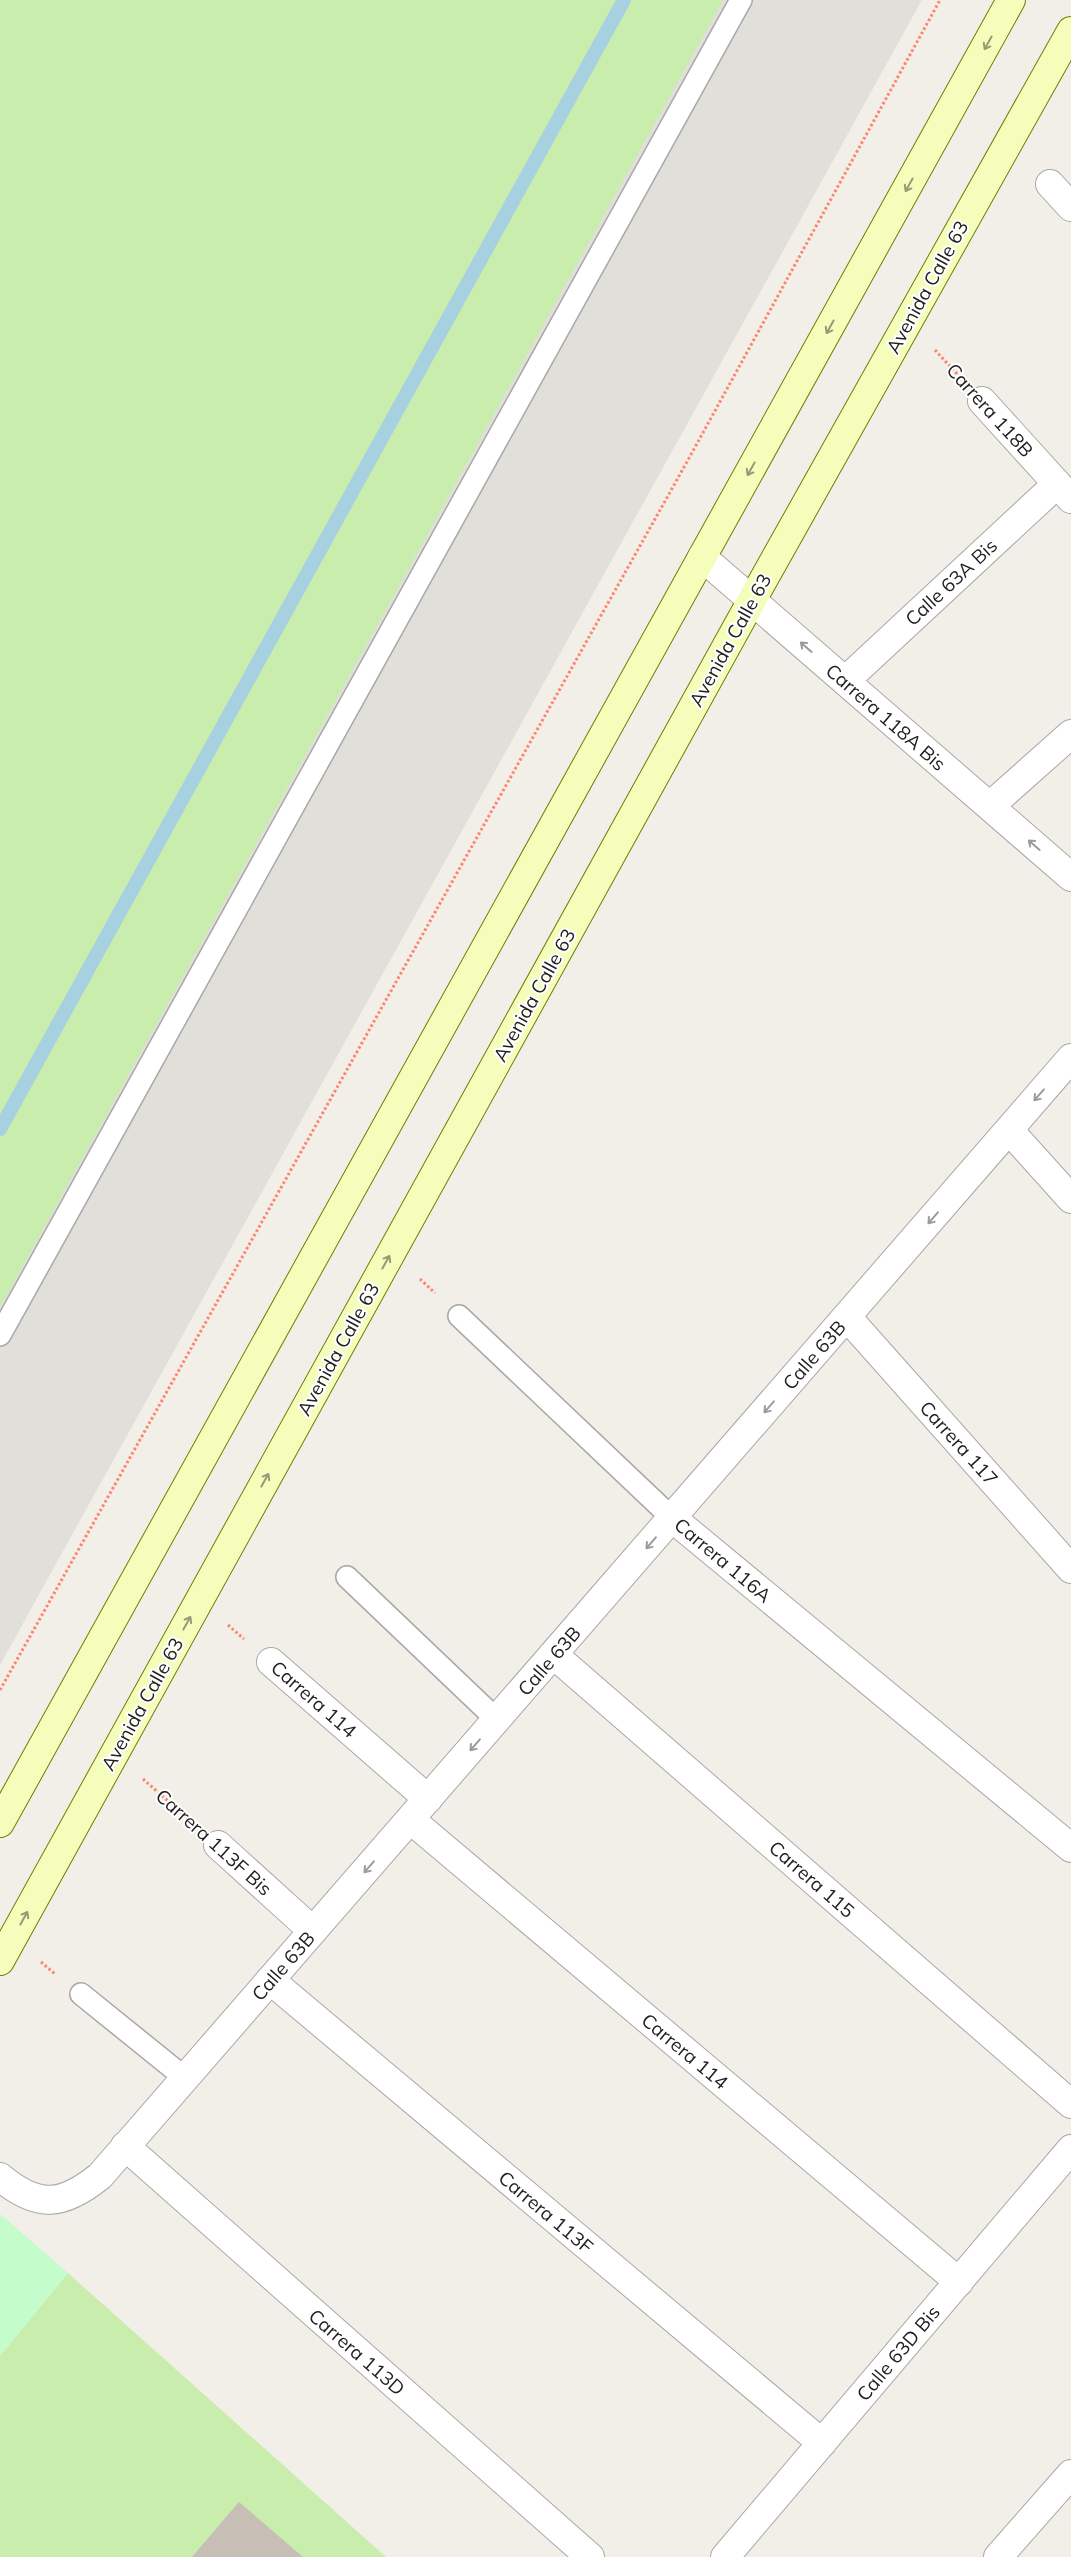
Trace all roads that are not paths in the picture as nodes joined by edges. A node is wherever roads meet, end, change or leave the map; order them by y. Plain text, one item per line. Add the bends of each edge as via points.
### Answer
1 (742, 0) edge
2 (1011, 0) edge
3 (1071, 30) edge
4 (1050, 184) dead end
5 (1071, 207) edge
6 (982, 401) road end
7 (1064, 492) edge
8 (702, 557) junction
9 (752, 600) junction
10 (845, 681) junction
11 (1071, 734) edge
12 (990, 806) junction
13 (1071, 877) edge
14 (1071, 1058) edge
15 (1009, 1130) junction
16 (1071, 1199) edge
17 (459, 1316) road end
18 (846, 1317) junction
19 (0, 1335) edge
20 (672, 1518) junction
21 (1071, 1569) edge
22 (347, 1577) dead end
23 (554, 1655) junction
24 (270, 1662) road end
25 (497, 1720) junction
26 (428, 1799) junction
27 (410, 1820) junction
28 (0, 1823) edge
29 (1067, 1837) edge
30 (218, 1845) road end
31 (314, 1931) junction
32 (6, 1950) edge
33 (270, 1980) junction
34 (81, 1994) road end
35 (185, 2078) junction
36 (1071, 2104) edge
37 (125, 2146) junction
38 (1071, 2149) edge
39 (0, 2177) edge
40 (958, 2282) junction
41 (822, 2443) junction
42 (1071, 2474) edge
43 (590, 2557) edge
44 (726, 2557) edge
45 (998, 2557) edge

1 - 19 lane
2 -> 8 main road
3 - 9 main road, Avenida Calle 63
4 - 5 street
6 - 7 street, Carrera 118B
7 - 10 street, Calle 63A Bis
8 - 9 street, Carrera 118A Bis
8 - 28 main road
10 -> 9 street, Carrera 118A Bis
32 -> 9 main road, Avenida Calle 63
10 - 12 street, Carrera 118A Bis
11 - 12 street
13 -> 12 street, Carrera 118A Bis
14 -> 15 street, Calle 63B
15 - 16 street
15 -> 18 street, Calle 63B
17 - 20 lane, Carrera 116A
18 -> 20 street, Calle 63B
18 - 21 street, Carrera 117
20 -> 23 street, Calle 63B
20 - 29 street, Carrera 116A
22 - 25 lane
23 - 25 street, Calle 63B
23 - 36 street, Carrera 115
24 - 26 street, Carrera 114
25 -> 26 street, Calle 63B
26 - 27 street, Calle 63B
27 -> 31 street, Calle 63B
27 - 40 street, Carrera 114
30 - 31 street, Carrera 113F Bis
31 - 33 street, Calle 63B
33 - 35 street, Calle 63B
33 - 41 street, Carrera 113F
34 - 35 lane
35 - 37 street, Calle 63B
37 - 39 street, Calle 63B via 100,2176 82,2191 60,2200 41,2200 23,2194
37 - 43 street, Carrera 113D
38 - 40 street, Calle 63D Bis
40 - 41 street, Calle 63D Bis
41 - 44 street, Calle 63D Bis
42 - 45 street

